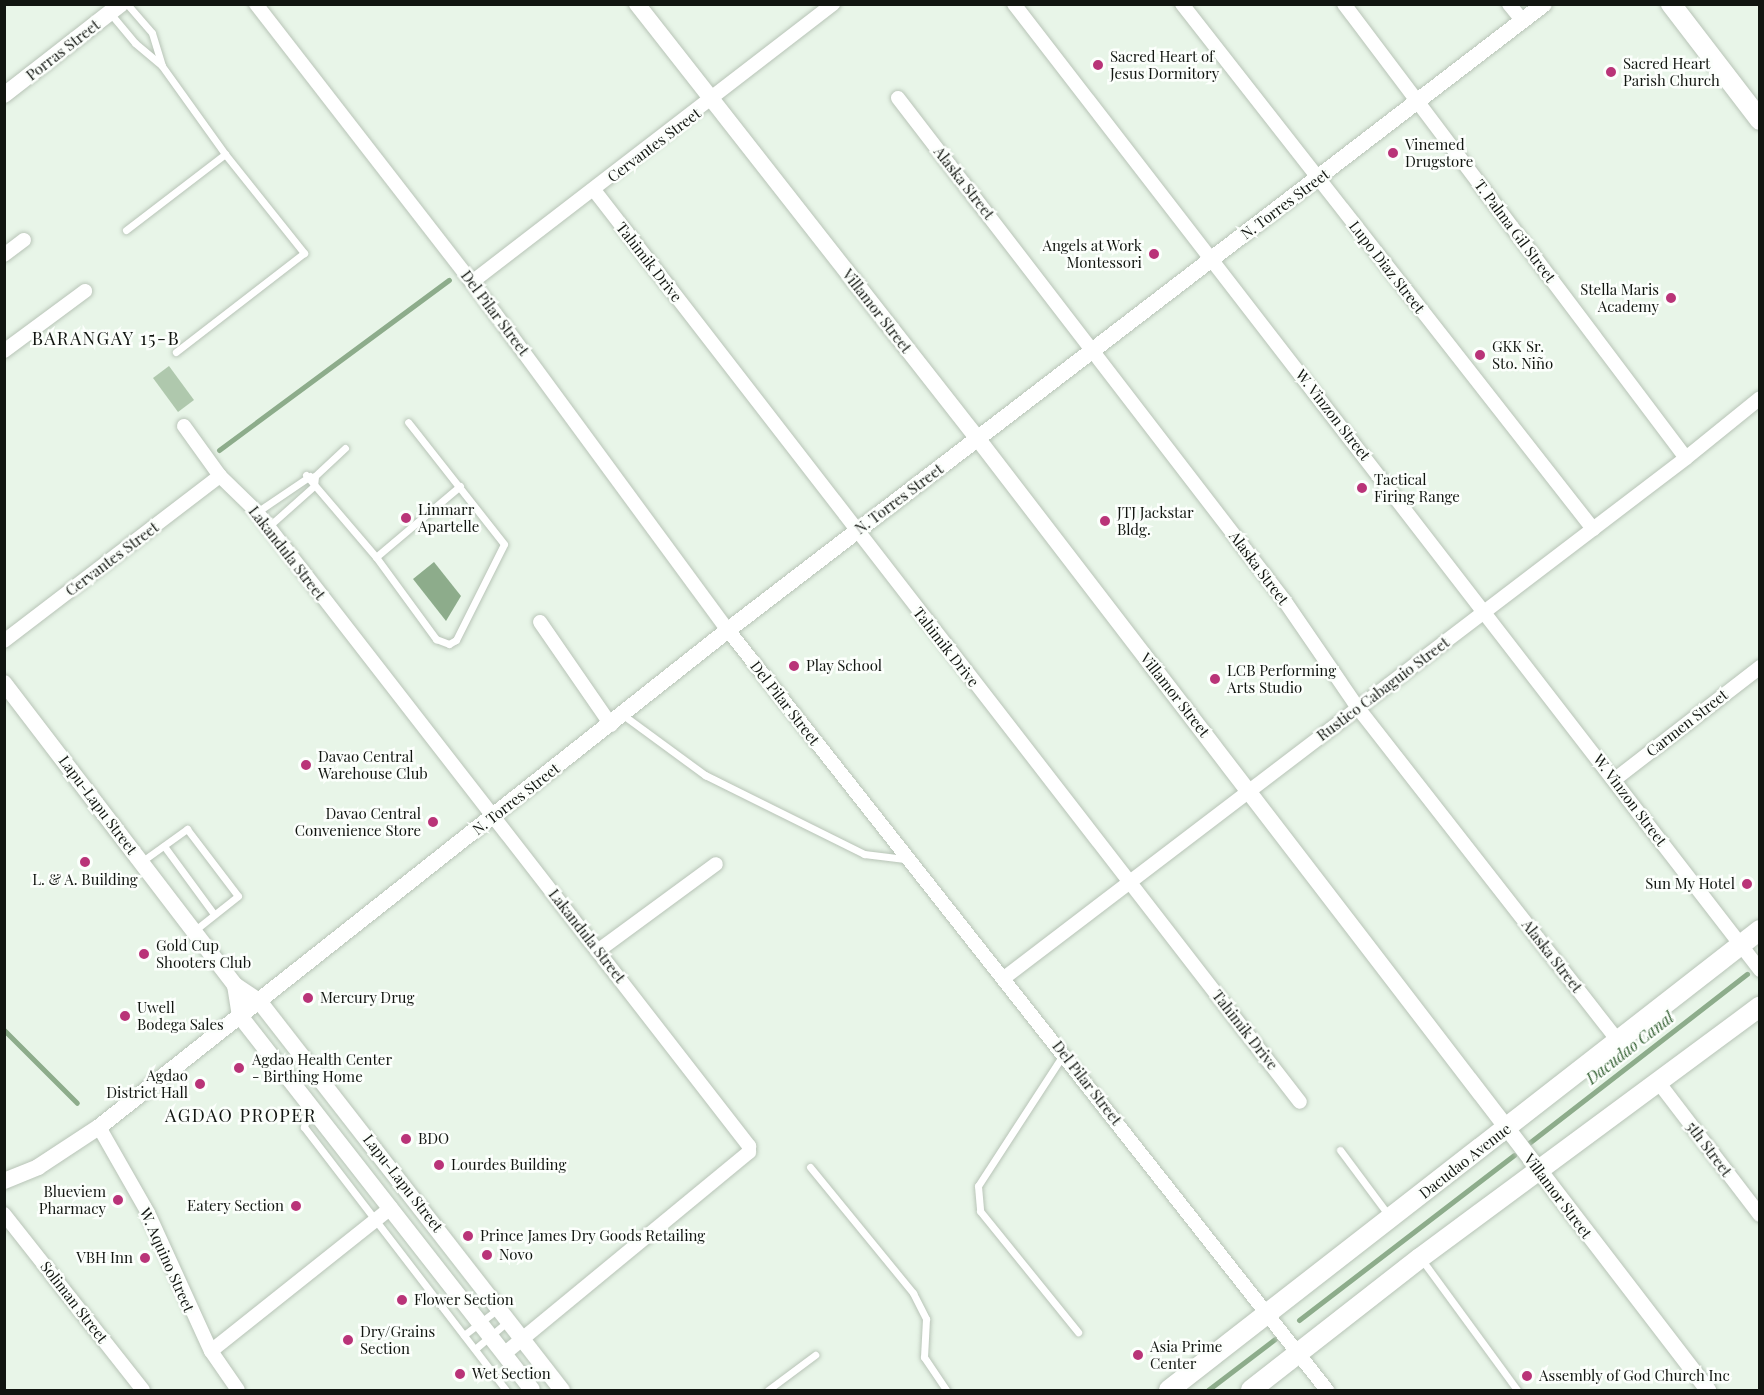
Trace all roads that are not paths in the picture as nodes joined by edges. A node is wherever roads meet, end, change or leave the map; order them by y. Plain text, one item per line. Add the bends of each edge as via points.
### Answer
1 (127, 4) edge
2 (256, 4) edge
3 (637, 4) edge
4 (833, 4) edge
5 (1014, 4) edge
6 (1182, 4) edge
7 (1344, 4) edge
8 (1509, 4) edge
9 (1545, 4) edge
10 (1671, 4) edge
11 (116, 9) edge
12 (1523, 21) junction
13 (162, 66) junction
14 (4, 95) edge
15 (898, 98) dead end
16 (712, 100) junction
17 (1416, 100) junction
18 (1760, 120) edge
19 (225, 154) junction
20 (1318, 179) junction
21 (594, 190) junction
22 (126, 230) dead end
23 (24, 240) dead end
24 (4, 255) edge
25 (1211, 260) junction
26 (472, 282) junction
27 (85, 291) dead end
28 (4, 351) edge
29 (176, 352) dead end
30 (1091, 352) junction
31 (1760, 398) edge
32 (408, 422) dead end
33 (183, 426) dead end
34 (978, 439) junction
35 (345, 448) dead end
36 (1686, 458) junction
37 (306, 475) junction
38 (219, 476) junction
39 (315, 476) junction
40 (314, 486) junction
41 (460, 486) junction
42 (257, 512) junction
43 (268, 527) junction
44 (1593, 529) junction
45 (856, 532) junction
46 (376, 557) junction
47 (1484, 612) junction
48 (540, 622) dead end
49 (728, 630) junction
50 (4, 641) edge
51 (1760, 667) edge
52 (4, 683) edge
53 (1358, 708) junction
54 (617, 720) junction
55 (1614, 780) junction
56 (1248, 790) junction
57 (492, 818) junction
58 (164, 846) junction
59 (905, 859) junction
60 (141, 862) junction
61 (716, 864) dead end
62 (1129, 880) junction
63 (214, 914) junction
64 (1760, 930) edge
65 (194, 931) junction
66 (1740, 945) junction
67 (599, 951) junction
68 (1760, 970) edge
69 (1004, 978) junction
70 (235, 985) junction
71 (259, 1001) junction
72 (1760, 1006) edge
73 (240, 1016) junction
74 (1618, 1041) junction
75 (1064, 1054) junction
76 (1659, 1083) junction
77 (1300, 1102) dead end
78 (311, 1106) junction
79 (99, 1127) junction
80 (1507, 1129) junction
81 (1340, 1150) dead end
82 (810, 1167) dead end
83 (1538, 1172) junction
84 (4, 1181) edge
85 (391, 1208) junction
86 (4, 1214) edge
87 (1760, 1215) edge
88 (376, 1219) junction
89 (1391, 1219) junction
90 (1420, 1258) junction
91 (1270, 1314) junction
92 (504, 1315) junction
93 (484, 1330) junction
94 (1078, 1332) dead end
95 (464, 1335) junction
96 (523, 1338) junction
97 (475, 1350) junction
98 (211, 1351) junction
99 (504, 1354) junction
100 (815, 1354) dead end
101 (1299, 1354) junction
102 (143, 1390) edge
103 (238, 1390) edge
104 (506, 1390) edge
105 (532, 1390) edge
106 (562, 1390) edge
107 (768, 1390) edge
108 (946, 1390) edge
109 (1169, 1390) edge
110 (1251, 1390) edge
111 (1327, 1390) edge
112 (1517, 1390) edge
113 (1708, 1390) edge

1 - 13 lane via 152,33
2 - 26 street, Del Pilar Street
3 - 16 street, Villamor Street
4 - 16 street, Cervantes Street
5 - 25 street, W. Vinzon Street
6 - 20 street, Lupo Diaz Street
7 - 17 street, T. Palma Gil Street
8 - 12 street
9 - 12 street, N. Torres Street
10 - 18 main road
11 - 13 lane via 135,43
11 - 14 street, Porras Street
12 - 17 street, N. Torres Street
13 - 19 lane
15 - 30 street, Alaska Street
16 - 21 street, Cervantes Street
16 - 34 street, Villamor Street
17 - 20 street, N. Torres Street
17 - 36 street, T. Palma Gil Street
19 - 22 lane
19 - 29 lane via 304,253
20 - 25 street, N. Torres Street
20 - 44 street, Lupo Diaz Street
21 - 26 street, Cervantes Street
21 - 45 street, Tahimik Drive
23 - 24 street
25 - 30 street, N. Torres Street
25 - 47 street, W. Vinzon Street
26 - 49 street, Del Pilar Street
27 - 28 street
30 - 34 street, N. Torres Street
30 - 53 street, Alaska Street via 1284,600
31 - 36 street, Rustico Cabaguio Street
32 - 41 lane
33 - 38 street, Lakandula Street
34 - 45 street, N. Torres Street
34 - 56 street, Villamor Street
35 - 39 lane
36 - 44 street, Rustico Cabaguio Street
37 - 39 lane
37 - 40 lane
37 - 42 lane
38 - 42 street, Lakandula Street
38 - 50 street, Cervantes Street
39 - 40 lane
40 - 43 lane
40 - 46 lane
41 - 46 lane
41 - 46 lane via 504,544 456,640 441,644 436,639
42 - 43 street, Lakandula Street
43 - 57 street, Lakandula Street
44 - 47 street, Rustico Cabaguio Street
45 - 49 street, N. Torres Street
45 - 62 street, Tahimik Drive
47 - 53 street, Rustico Cabaguio Street
47 - 55 street, W. Vinzon Street
48 - 54 street
49 - 54 street, N. Torres Street
49 - 59 street, Del Pilar Street
51 - 55 street, Carmen Street
52 - 60 street, Lapu-Lapu Street
53 - 56 street, Rustico Cabaguio Street
53 - 74 street, Alaska Street
54 - 57 street, N. Torres Street
54 - 59 lane via 705,775 864,854
55 - 66 street, W. Vinzon Street
56 - 62 street, Rustico Cabaguio Street
56 - 80 street, Villamor Street
57 - 67 street, Lakandula Street
57 - 71 street, N. Torres Street
58 - 60 lane
58 - 63 lane
58 - 63 lane via 187,829 238,896
59 - 69 street, Del Pilar Street
60 - 65 street, Lapu-Lapu Street
61 - 67 street
62 - 69 street, Rustico Cabaguio Street
62 - 77 street, Tahimik Drive
63 - 65 lane
64 - 66 main road, Dacudao Avenue
65 - 70 street, Lapu-Lapu Street
66 - 68 street, W. Vinzon Street
66 - 74 main road, Dacudao Avenue
67 - 96 street, Lakandula Street via 749,1146 749,1152
69 - 75 street, Del Pilar Street
70 - 71 street, Lapu-Lapu Street
70 - 73 street, Lapu-Lapu Street
71 - 73 street, N. Torres Street
71 - 92 street, Lapu-Lapu Street
72 - 76 main road
73 - 78 street, Lapu-Lapu Street
73 - 79 street, N. Torres Street
74 - 80 main road, Dacudao Avenue
75 - 91 street, Del Pilar Street
75 - 94 lane via 978,1186 980,1211
76 - 83 main road
76 - 87 street, 5th Street
78 - 85 street, Lapu-Lapu Street
78 - 88 lane via 304,1117 304,1127
79 - 84 street, N. Torres Street via 38,1167
79 - 98 street, W. Aquino Street via 147,1213
80 - 83 street, Villamor Street
80 - 89 main road, Dacudao Avenue
81 - 89 lane
82 - 108 lane via 913,1293 926,1319 924,1357
83 - 90 main road
83 - 113 street, Villamor Street
85 - 88 street
85 - 93 street, Lapu-Lapu Street
86 - 102 street, Soliman Street
88 - 95 lane
88 - 98 street
89 - 91 main road, Dacudao Avenue
90 - 101 main road
90 - 112 lane
91 - 101 street, Del Pilar Street
91 - 109 main road, Dacudao Avenue
92 - 93 lane
92 - 93 lane
92 - 96 street, Lapu-Lapu Street
93 - 95 lane
93 - 97 lane
93 - 99 street, Lapu-Lapu Street
95 - 97 lane
96 - 99 street, Lakandula Street
96 - 106 street, Lapu-Lapu Street
97 - 104 lane
98 - 103 street, W. Aquino Street
99 - 105 street, Lapu-Lapu Street
100 - 107 lane
101 - 110 main road
101 - 111 street, Del Pilar Street

